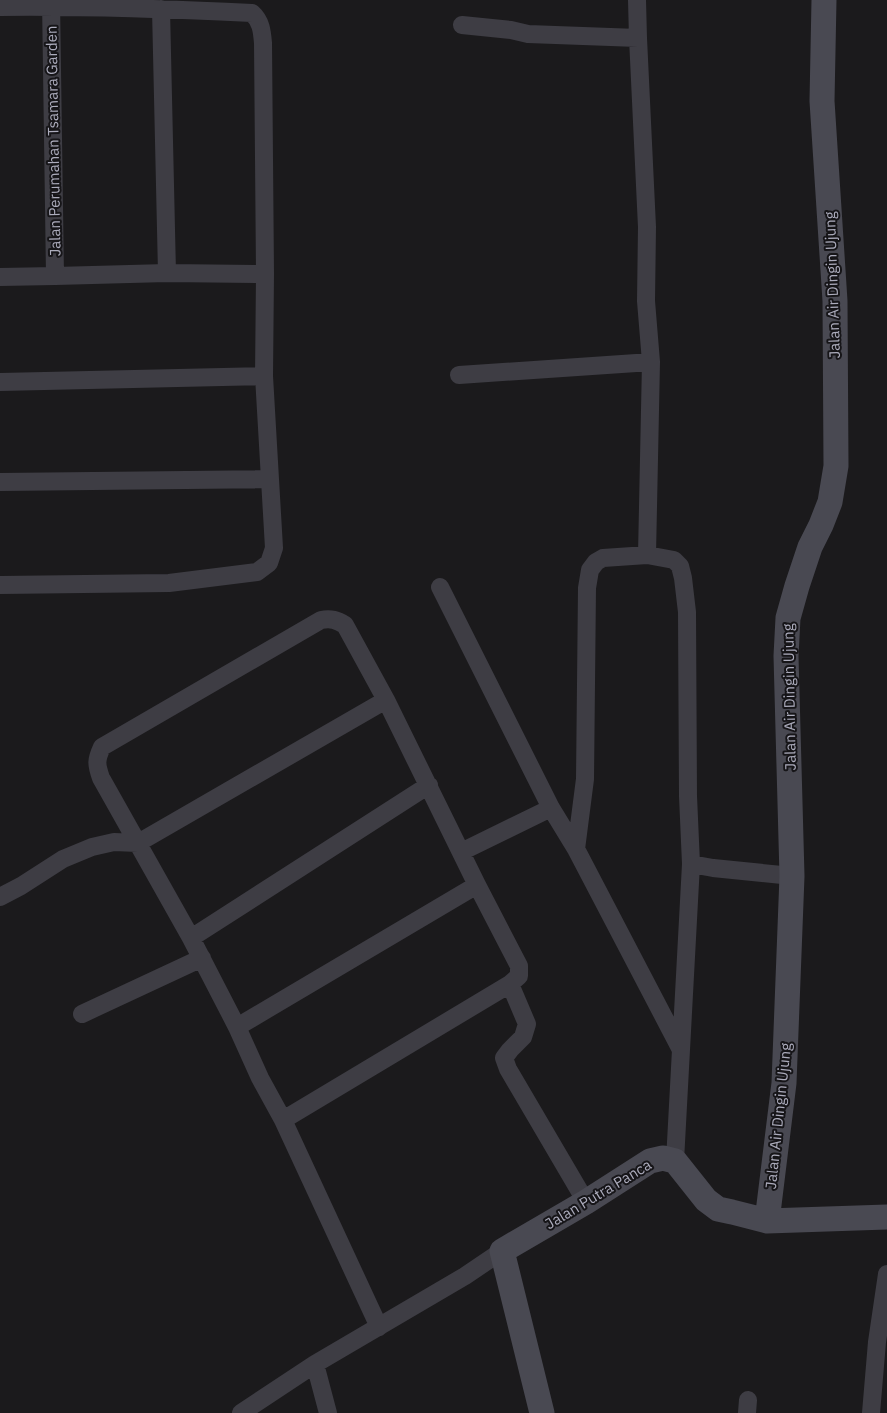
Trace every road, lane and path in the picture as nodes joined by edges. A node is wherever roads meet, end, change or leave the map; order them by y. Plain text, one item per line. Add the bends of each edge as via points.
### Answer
1 (637, 0) edge
2 (824, 0) edge
3 (52, 3) edge
4 (0, 7) edge
5 (161, 9) junction
6 (462, 25) dead end
7 (638, 38) junction
8 (167, 273) junction
9 (265, 274) junction
10 (55, 276) junction
11 (0, 277) edge
12 (651, 362) junction
13 (264, 376) junction
14 (459, 376) dead end
15 (0, 382) edge
16 (270, 479) junction
17 (0, 482) edge
18 (647, 555) junction
19 (0, 585) edge
20 (440, 587) dead end
21 (386, 700) junction
22 (429, 785) junction
23 (551, 808) junction
24 (138, 843) junction
25 (576, 849) junction
26 (461, 852) junction
27 (691, 864) junction
28 (792, 876) junction
29 (477, 885) junction
30 (0, 897) edge
31 (191, 938) junction
32 (202, 958) junction
33 (510, 984) junction
34 (82, 1014) dead end
35 (237, 1027) junction
36 (680, 1049) junction
37 (283, 1120) junction
38 (675, 1161) junction
39 (586, 1202) junction
40 (887, 1217) edge
41 (767, 1221) junction
42 (502, 1252) junction
43 (887, 1274) edge
44 (378, 1327) junction
45 (316, 1364) junction
46 (241, 1413) edge
47 (328, 1413) edge
48 (542, 1413) edge
49 (871, 1413) edge

1 - 7 street
2 - 28 street, Jalan Air Dingin Ujung via 822,101 835,301 836,466 830,502 810,547 788,618 786,656
3 - 4 street, Jalan Perumahan Tsamara Garden
3 - 5 street, Jalan Perumahan Tsamara Garden
3 - 10 street, Jalan Perumahan Tsamara Garden
5 - 8 street
5 - 9 street, Jalan Perumahan Tsamara Garden via 252,13 258,19 263,43
6 - 7 street via 528,34
7 - 12 street via 647,227 646,301
8 - 9 street, Jalan Perumahan Tsamara Garden
8 - 10 street, Jalan Perumahan Tsamara Garden
9 - 13 street, Jalan Perumahan Tsamara Garden
10 - 11 street, Jalan Perumahan Tsamara Garden
12 - 14 street
12 - 18 street
13 - 15 street
13 - 16 street, Jalan Perumahan Tsamara Garden
16 - 17 street
16 - 19 street, Jalan Perumahan Tsamara Garden via 274,548 269,563 257,572 169,583
18 - 25 street via 603,558 590,570 587,588 585,779
18 - 27 street via 674,560 680,566 683,578 687,612
20 - 23 street
21 - 22 street
21 - 24 street
21 - 24 street via 345,625 336,620 321,620 102,747 97,765 101,778
22 - 26 street
22 - 31 street
23 - 25 street
23 - 26 street
24 - 30 street via 114,842 85,850 63,859
24 - 31 street
25 - 36 street
26 - 29 street
27 - 28 street
27 - 36 street
28 - 41 street, Jalan Air Dingin Ujung via 784,1084
29 - 33 street via 519,966 519,976
29 - 35 street
31 - 32 street
32 - 34 street
32 - 35 street
33 - 37 street
33 - 39 street via 527,1024 524,1037 504,1058
35 - 37 street
36 - 38 street
37 - 44 street
38 - 39 street, Jalan Putra Panca via 663,1158 650,1161
38 - 41 street via 706,1200 718,1208
39 - 42 street, Jalan Putra Panca
40 - 41 street
42 - 44 street, Jalan Putra Panca
42 - 48 street
43 - 49 street
44 - 45 street, Jalan Putra Panca
45 - 46 street, Jalan Putra Panca
45 - 47 street

